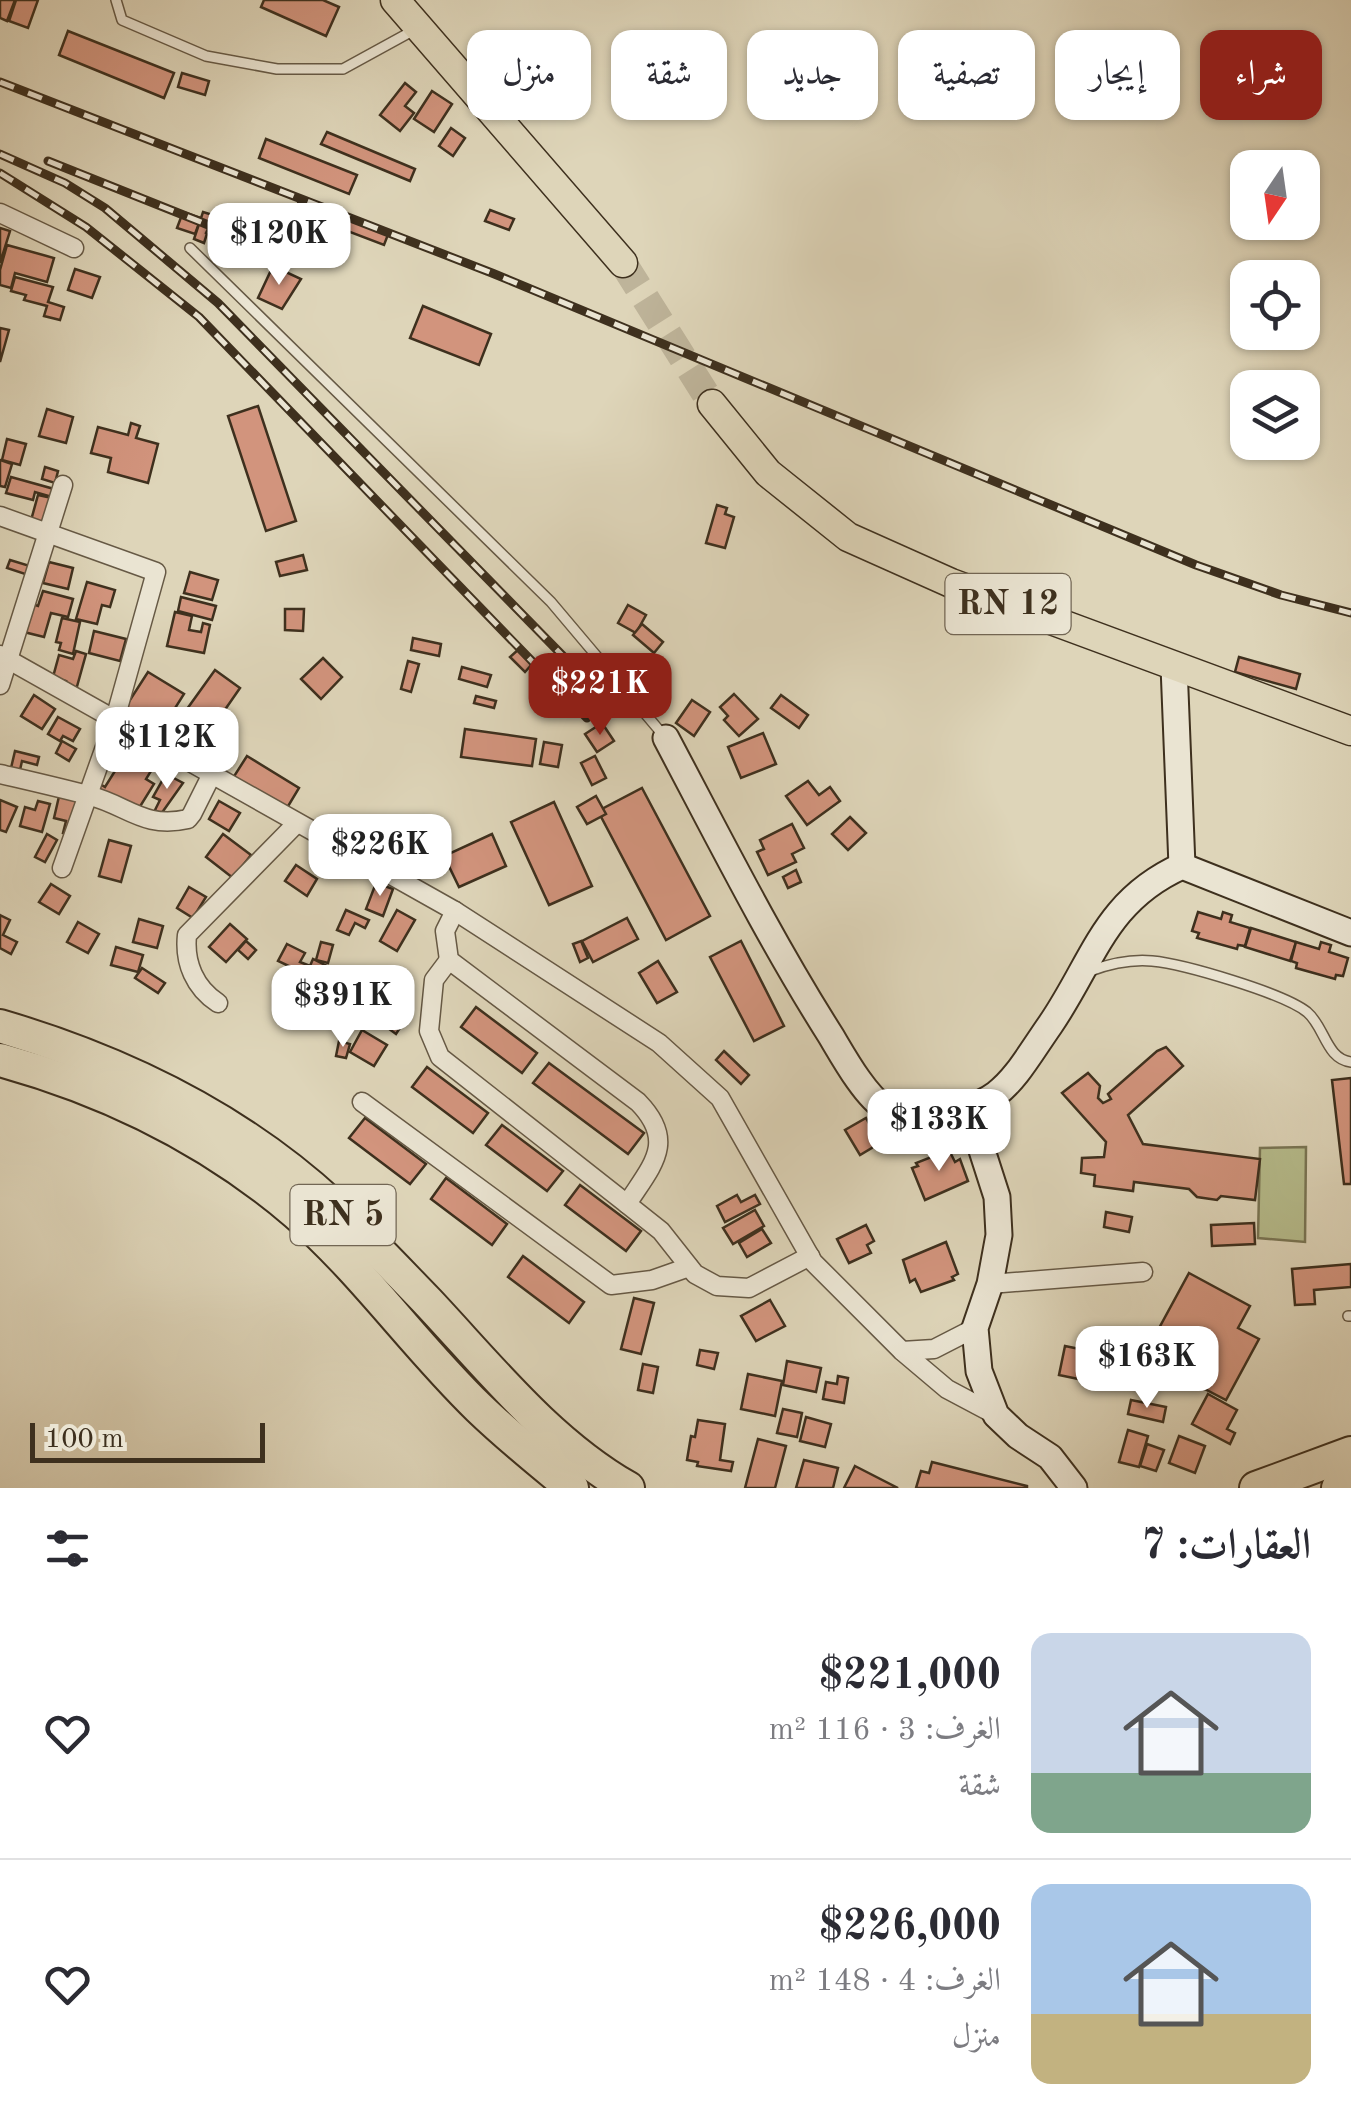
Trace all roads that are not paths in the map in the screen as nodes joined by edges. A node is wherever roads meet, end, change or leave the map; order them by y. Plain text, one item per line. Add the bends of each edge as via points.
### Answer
1 (116, 0) edge
2 (395, 0) edge
3 (419, 28) junction
4 (0, 213) edge
5 (74, 248) dead end
6 (190, 248) dead end
7 (623, 263) tunnel mouth
8 (712, 404) tunnel mouth
9 (62, 486) dead end
10 (0, 516) edge
11 (50, 532) junction
12 (4, 656) edge
13 (1174, 666) junction
14 (0, 685) edge
15 (115, 719) junction
16 (1351, 732) edge
17 (666, 738) joint
18 (0, 774) edge
19 (212, 774) junction
20 (89, 796) junction
21 (296, 824) junction
22 (1182, 866) junction
23 (62, 868) dead end
24 (455, 911) junction
25 (1351, 933) edge
26 (450, 960) junction
27 (1078, 976) junction
28 (218, 1003) dead end
29 (0, 1026) edge
30 (0, 1060) edge
31 (1351, 1062) edge
32 (362, 1102) dead end
33 (969, 1110) junction
34 (627, 1204) junction
35 (810, 1256) junction
36 (689, 1267) junction
37 (1143, 1272) dead end
38 (990, 1284) junction
39 (975, 1328) junction
40 (902, 1351) junction
41 (996, 1415) junction
42 (1351, 1453) edge
43 (1351, 1483) edge
44 (572, 1488) edge
45 (628, 1488) edge
46 (1074, 1488) edge
47 (1256, 1488) edge
48 (1338, 1488) edge

1 - 3 lane via 122,20 206,56 276,70 343,69
2 - 3 main road
3 - 7 main road
4 - 5 street
6 - 17 lane via 551,602
8 - 13 main road, RN 12 via 768,473 848,538
9 - 11 street
10 - 11 street
11 - 12 street
11 - 15 street via 156,572
12 - 14 street
12 - 15 street
13 - 16 main road, RN 12
13 - 22 street
15 - 19 street
15 - 20 street
17 - 33 street via 788,968 875,1098 900,1112
18 - 20 street
19 - 20 street via 188,820 178,822 132,816
19 - 21 street
20 - 23 street
21 - 24 street
21 - 28 street via 187,935 192,974
22 - 25 street
22 - 27 street via 1125,902
24 - 26 street via 445,931
24 - 35 street via 659,1043 720,1098
26 - 34 street via 434,980 430,1017 440,1057
26 - 34 street via 650,1114 659,1136 657,1154
27 - 31 lane via 1110,964 1151,961 1293,1002 1323,1030 1330,1050
27 - 33 street via 998,1096
29 - 45 highway, RN 5 via 134,1074 213,1115 275,1159 329,1202 506,1387
30 - 44 highway, RN 5 via 119,1100 259,1182 300,1216 478,1406
32 - 36 street via 611,1285
33 - 38 street via 997,1197
34 - 36 street via 661,1231
35 - 36 street via 749,1288 717,1286
35 - 40 street
37 - 38 street
38 - 39 street
39 - 40 street via 934,1349
39 - 41 street via 979,1371
40 - 41 street via 947,1389
41 - 46 street via 1050,1457
42 - 47 highway
43 - 48 highway

